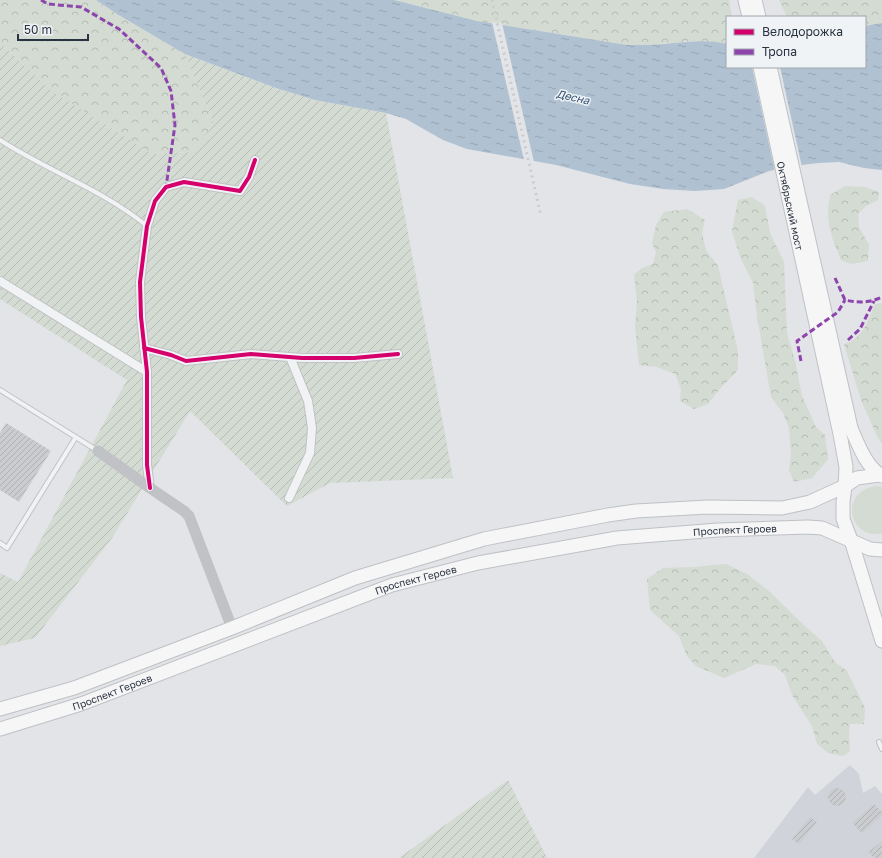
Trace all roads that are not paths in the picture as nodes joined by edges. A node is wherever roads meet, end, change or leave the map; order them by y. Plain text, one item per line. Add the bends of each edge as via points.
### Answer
1 (745, 0) edge
2 (755, 0) edge
3 (749, 16) edge
4 (759, 16) edge
5 (760, 68) edge
6 (770, 68) edge
7 (0, 140) edge
8 (254, 160) dead end
9 (147, 226) junction
10 (0, 281) edge
11 (827, 344) junction
12 (144, 348) junction
13 (398, 354) dead end
14 (290, 357) junction
15 (147, 372) junction
16 (0, 390) edge
17 (76, 437) junction
18 (98, 451) joint
19 (881, 475) edge
20 (845, 486) junction
21 (150, 488) junction
22 (289, 498) dead end
23 (851, 540) junction
24 (0, 543) edge
25 (882, 550) edge
26 (232, 628) junction
27 (882, 641) edge
28 (0, 709) edge
29 (0, 729) edge
30 (879, 742) dead end
31 (882, 749) edge

1 - 3 main road
2 - 4 main road
5 - 11 main road, Октябрьский мост
6 - 11 main road, Октябрьский мост
7 - 9 lane via 103,196
8 - 9 street via 249,177 240,191 184,182 166,187 155,201
9 - 12 street via 140,282 140,317
10 - 15 street
11 - 19 main road via 851,428 868,462
11 - 20 main road via 846,467
12 - 14 street via 186,360 251,354
12 - 15 street
13 - 14 street via 354,358
14 - 22 street via 308,401 312,428 310,453
15 - 21 street via 147,465
16 - 17 lane
17 - 18 lane
17 - 24 lane via 7,548
18 - 21 street
19 - 20 main road, Проспект Героев via 857,478
20 - 23 main road via 843,519
20 - 26 main road, Проспект Героев via 810,502 782,508 708,507 636,511 484,539 355,578
21 - 26 street via 189,516
23 - 25 main road, Проспект Героев via 870,549
23 - 27 main road
23 - 29 main road, Проспект Героев via 822,528 718,530 617,538 478,563 392,586 81,704
26 - 28 main road, Проспект Героев via 74,688
30 - 31 lane

